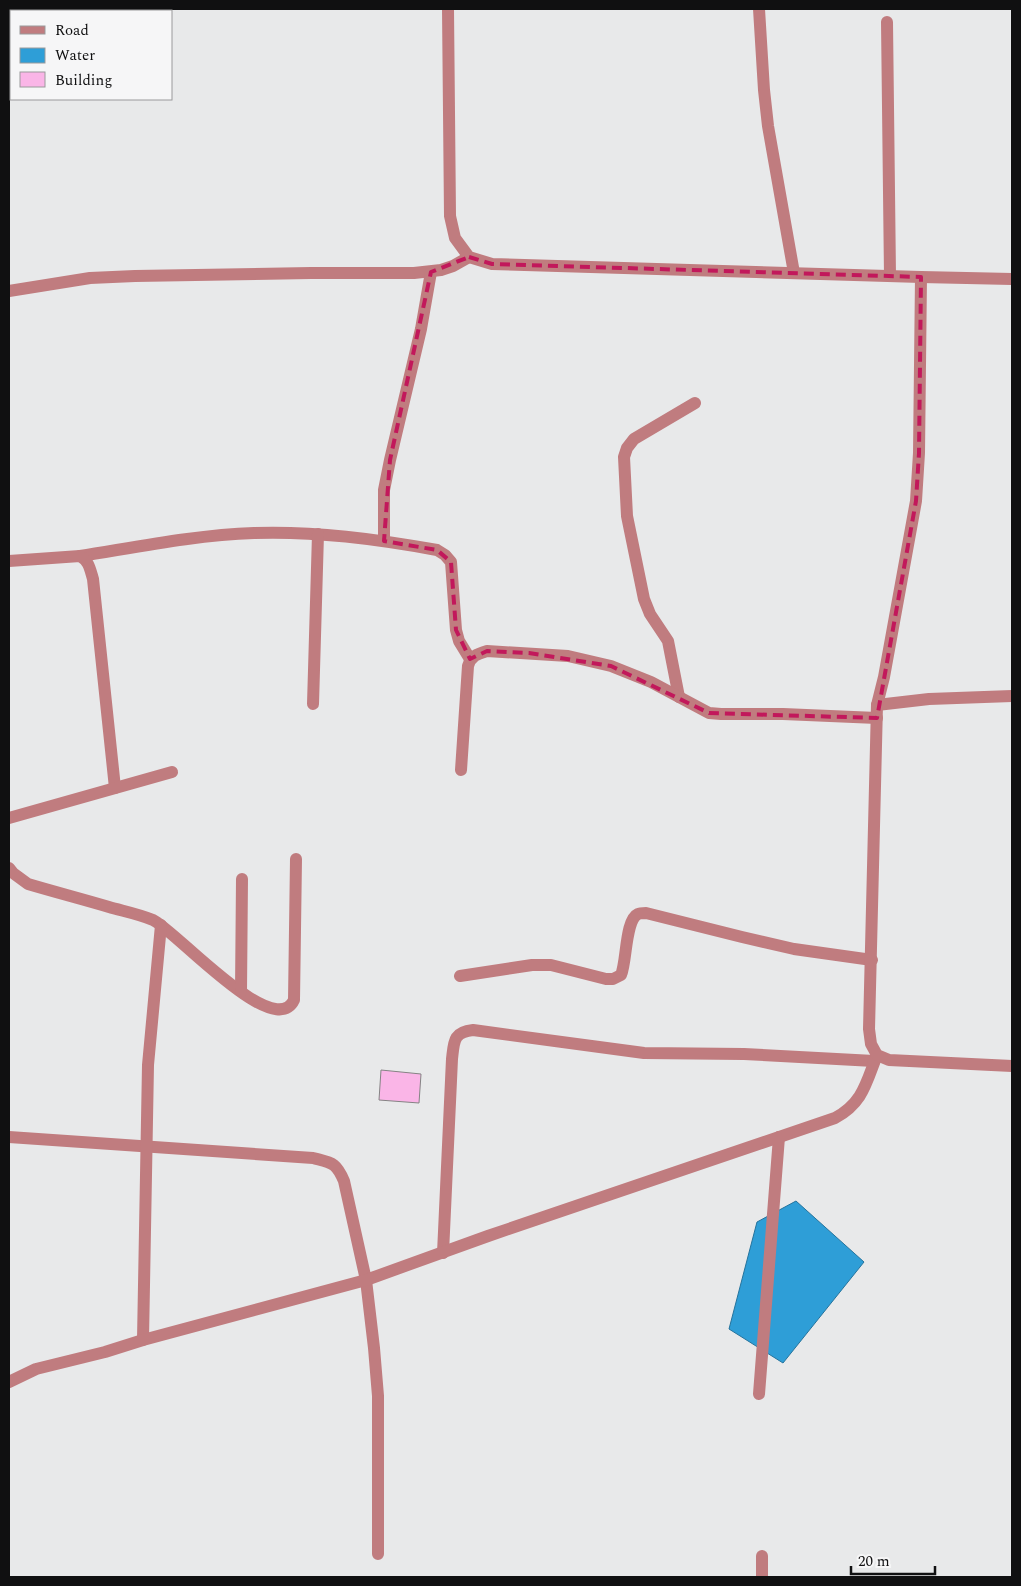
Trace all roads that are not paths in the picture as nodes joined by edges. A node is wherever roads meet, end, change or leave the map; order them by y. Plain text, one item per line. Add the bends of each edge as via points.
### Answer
1 (448, 9) edge
2 (759, 9) edge
3 (887, 22) dead end
4 (469, 257) junction
5 (431, 272) junction
6 (794, 273) junction
7 (890, 276) junction
8 (921, 277) junction
9 (1012, 279) edge
10 (9, 291) edge
11 (694, 403) dead end
12 (318, 534) junction
13 (384, 541) junction
14 (80, 556) junction
15 (9, 561) edge
16 (470, 659) junction
17 (1012, 696) edge
18 (679, 697) junction
19 (313, 704) dead end
20 (877, 711) junction
21 (461, 770) dead end
22 (172, 772) dead end
23 (115, 788) junction
24 (9, 818) edge
25 (296, 859) dead end
26 (9, 868) edge
27 (242, 879) dead end
28 (161, 925) junction
29 (872, 960) junction
30 (460, 976) dead end
31 (241, 991) junction
32 (876, 1058) junction
33 (1012, 1066) edge
34 (9, 1137) edge
35 (779, 1137) junction
36 (146, 1146) junction
37 (443, 1253) junction
38 (366, 1280) junction
39 (143, 1340) junction
40 (9, 1382) edge
41 (759, 1394) dead end
42 (378, 1554) dead end
43 (762, 1556) dead end
44 (762, 1577) edge

1 - 4 street via 450,216 455,238
2 - 6 street via 768,126
3 - 7 street
4 - 5 street
4 - 6 street via 492,264
5 - 10 street via 99,277
5 - 13 street via 384,490
6 - 7 street
7 - 8 street
8 - 9 street
8 - 20 street via 916,501
11 - 18 street via 634,439 624,456 628,516 644,599 668,642
12 - 13 street
12 - 14 street via 228,534
12 - 19 street
13 - 16 street via 437,550 451,562 456,630
14 - 15 street
14 - 23 street via 86,559 93,579
16 - 18 street via 487,651 568,656 611,666
16 - 21 street
17 - 20 street via 929,699
18 - 20 street via 709,713 721,714
20 - 29 street
22 - 23 street
23 - 24 street
25 - 31 street via 292,1006 285,1010 271,1008
26 - 28 street via 28,884 154,920
27 - 31 street
28 - 31 street via 226,982
28 - 36 street via 148,1065
29 - 30 street via 794,949 639,913 630,924 621,975 613,979 532,964
29 - 32 street via 869,1029
32 - 33 street
32 - 35 street via 864,1090 846,1112
32 - 37 street via 644,1053 463,1031 453,1046
34 - 36 street
35 - 37 street
35 - 41 street
36 - 38 street via 313,1158 332,1163 344,1181
36 - 39 street
37 - 38 street
38 - 39 street
38 - 42 street via 378,1396
39 - 40 street via 36,1369
43 - 44 street

